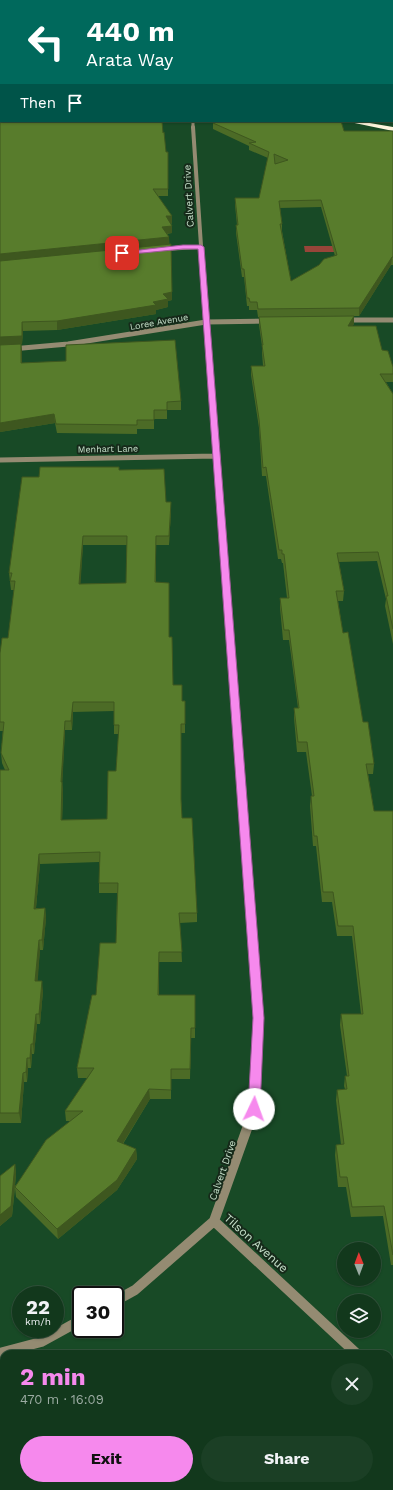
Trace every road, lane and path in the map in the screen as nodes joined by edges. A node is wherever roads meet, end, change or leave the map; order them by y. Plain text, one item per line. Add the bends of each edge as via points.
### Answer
1 (193, 122) edge
2 (354, 122) edge
3 (393, 129) edge
4 (201, 247) junction
5 (159, 249) edge
6 (393, 320) edge
7 (276, 321) edge
8 (339, 321) edge
9 (206, 322) junction
10 (0, 350) edge
11 (216, 456) junction
12 (0, 460) edge
13 (214, 1222) junction
14 (124, 1296) edge
15 (72, 1325) edge
16 (11, 1350) edge
17 (353, 1350) edge

1 - 4 street, Calvert Drive
2 - 3 highway
4 - 5 street
4 - 9 street, Calvert Drive
6 - 8 street
7 - 9 street, Loree Avenue
9 - 10 street, Loree Avenue via 76,343
9 - 11 street, Calvert Drive
11 - 12 street, Menhart Lane
11 - 13 street, Calvert Drive via 258,1018 254,1109
13 - 14 street, Tilson Avenue via 135,1290
13 - 17 street, Tilson Avenue
15 - 16 street via 41,1342

